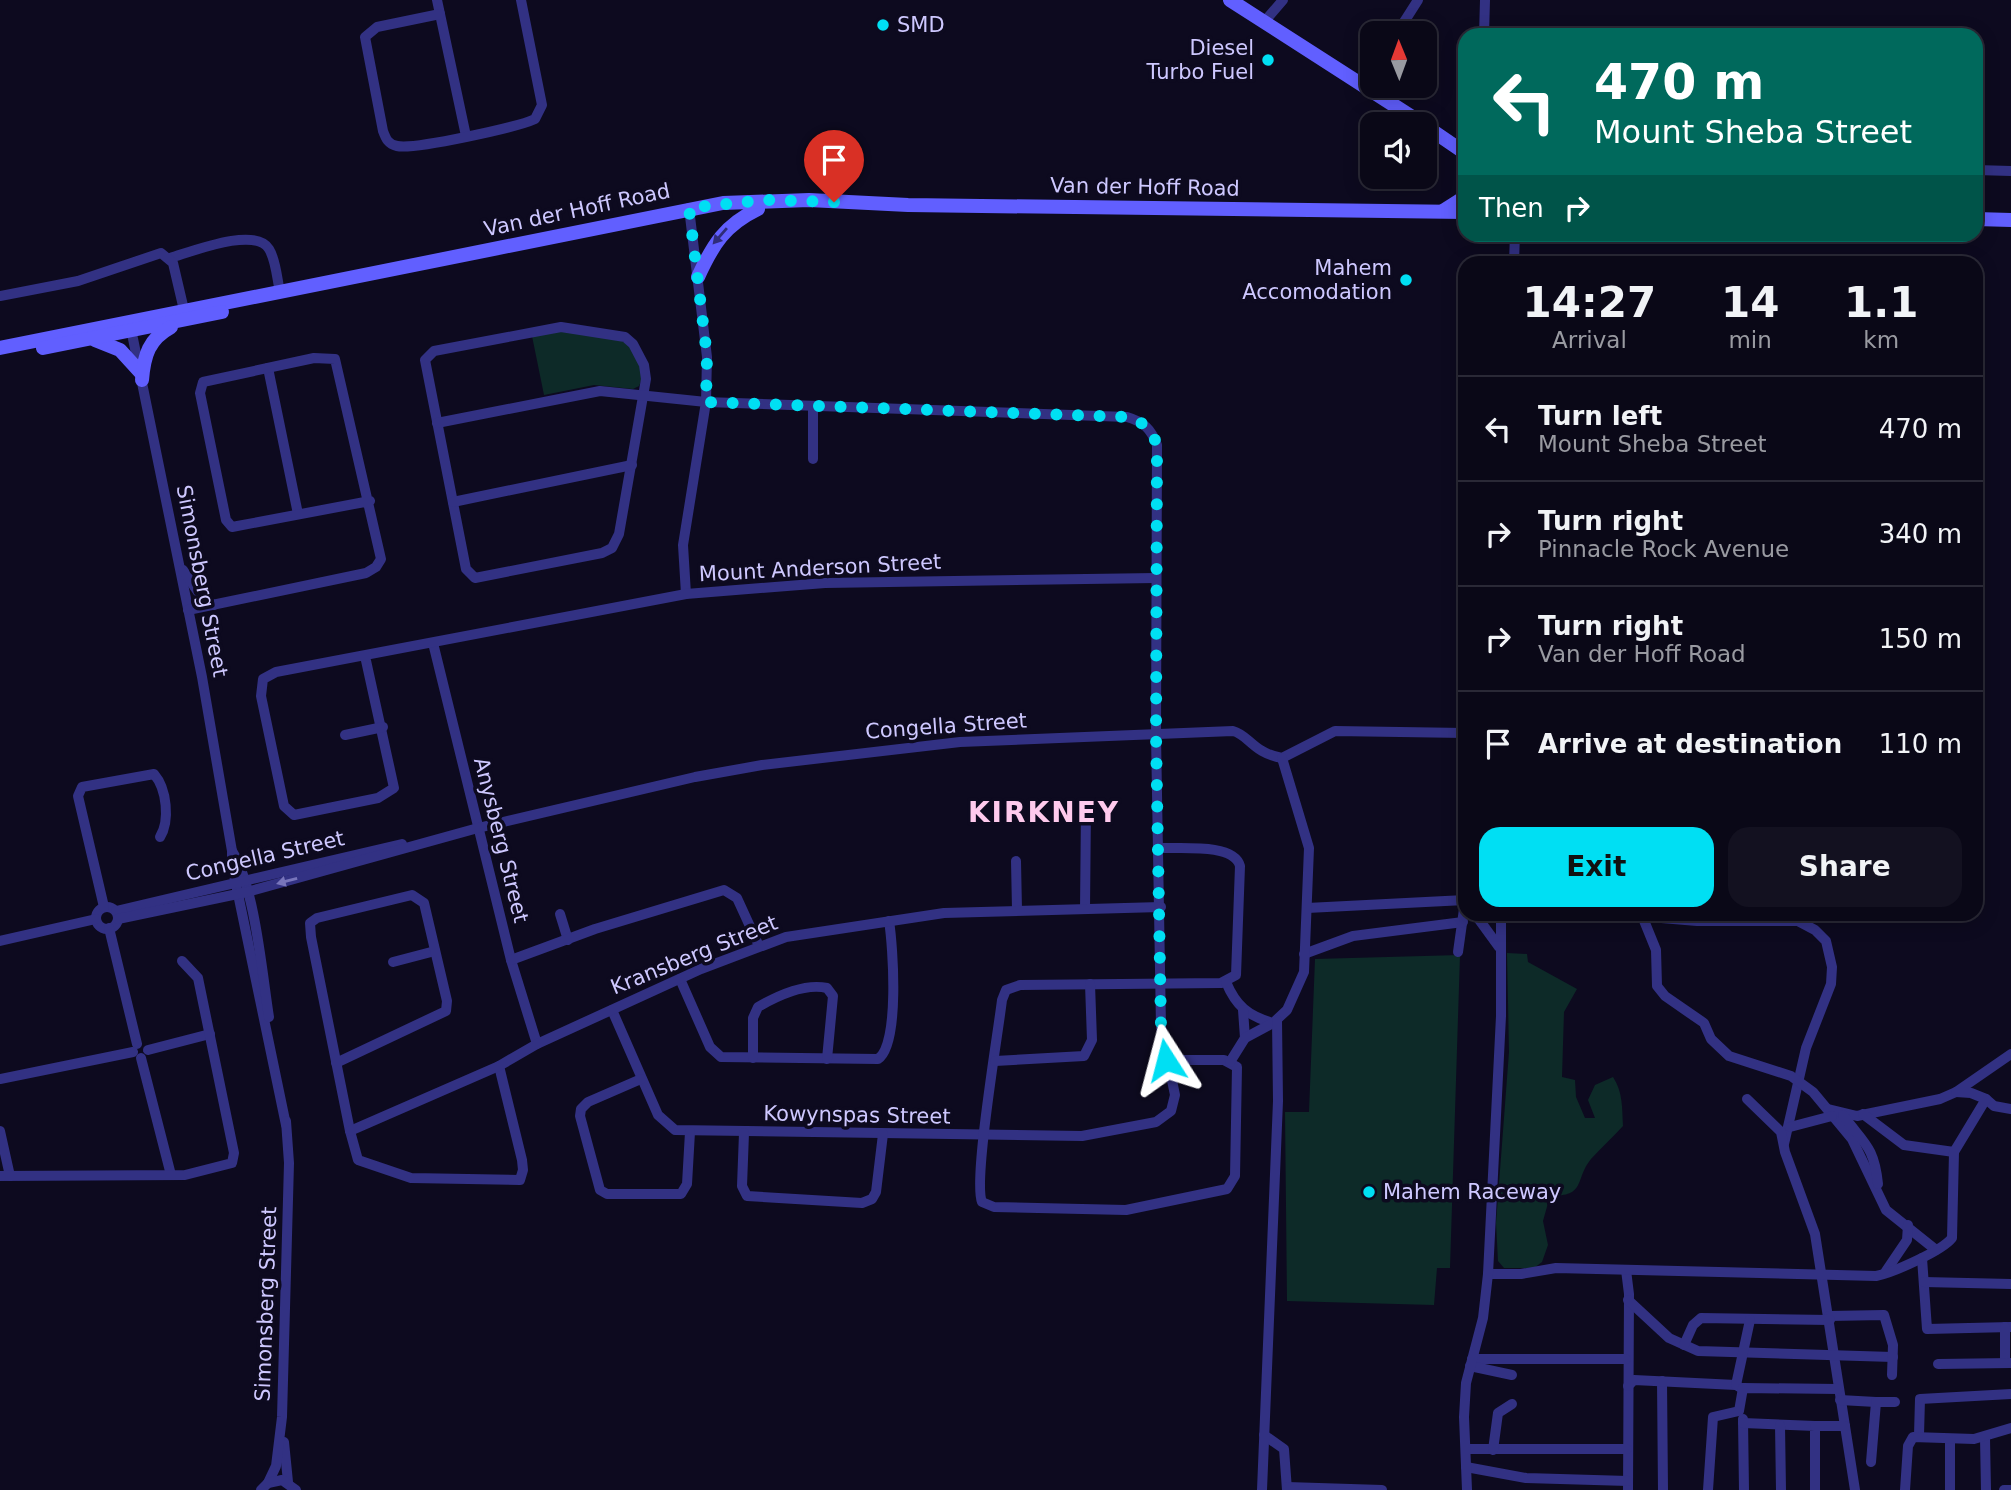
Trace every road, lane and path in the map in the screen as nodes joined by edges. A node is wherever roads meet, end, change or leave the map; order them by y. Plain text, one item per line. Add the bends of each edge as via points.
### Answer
1 (438, 0) edge
2 (521, 0) edge
3 (1230, 0) edge
4 (1283, 0) edge
5 (1418, 0) edge
6 (1485, 0) edge
7 (440, 15) junction
8 (1405, 21) edge
9 (1264, 22) junction
10 (1485, 28) edge
11 (1360, 84) edge
12 (1382, 98) edge
13 (1404, 112) edge
14 (1437, 134) edge
15 (466, 136) junction
16 (1458, 148) edge
17 (1983, 170) edge
18 (2011, 171) edge
19 (1458, 202) edge
20 (758, 209) junction
21 (689, 212) junction
22 (1442, 212) junction
23 (1458, 212) edge
24 (1983, 219) edge
25 (1458, 220) edge
26 (2011, 220) edge
27 (170, 258) junction
28 (698, 277) junction
29 (280, 292) junction
30 (0, 296) edge
31 (183, 315) junction
32 (130, 325) junction
33 (90, 339) junction
34 (0, 348) edge
35 (0, 356) edge
36 (268, 368) junction
37 (141, 376) junction
38 (644, 396) junction
39 (706, 402) junction
40 (813, 406) junction
41 (437, 423) junction
42 (813, 459) dead end
43 (632, 465) junction
44 (370, 501) junction
45 (453, 502) junction
46 (298, 514) junction
47 (178, 560) junction
48 (1156, 578) junction
49 (686, 594) junction
50 (214, 605) junction
51 (188, 610) junction
52 (433, 643) junction
53 (365, 656) junction
54 (383, 727) junction
55 (1458, 733) edge
56 (1156, 735) junction
57 (345, 736) dead end
58 (1282, 758) junction
59 (1086, 807) dead end
60 (478, 828) junction
61 (160, 837) dead end
62 (423, 842) junction
63 (1159, 848) junction
64 (1016, 861) dead end
65 (240, 881) junction
66 (242, 893) junction
67 (1458, 901) edge
68 (104, 907) junction
69 (1161, 907) junction
70 (1307, 908) junction
71 (1085, 909) junction
72 (1017, 911) junction
73 (561, 914) dead end
74 (117, 915) junction
75 (96, 919) junction
76 (889, 921) junction
77 (1480, 921) edge
78 (1502, 921) edge
79 (1644, 921) edge
80 (1759, 921) edge
81 (1463, 922) joint
82 (109, 928) junction
83 (568, 940) junction
84 (0, 941) edge
85 (758, 946) junction
86 (1500, 947) junction
87 (435, 951) junction
88 (1458, 952) dead end
89 (1304, 954) junction
90 (511, 960) junction
91 (182, 961) dead end
92 (393, 962) dead end
93 (680, 979) junction
94 (1226, 982) junction
95 (1160, 983) junction
96 (1090, 984) junction
97 (612, 1010) junction
98 (1243, 1010) junction
99 (1275, 1021) junction
100 (210, 1034) junction
101 (1245, 1038) junction
102 (537, 1044) junction
103 (140, 1051) junction
104 (2011, 1054) edge
105 (753, 1058) junction
106 (827, 1059) junction
107 (1166, 1060) junction
108 (995, 1061) junction
109 (336, 1062) junction
110 (1230, 1062) junction
111 (499, 1066) junction
112 (0, 1079) edge
113 (641, 1079) junction
114 (1799, 1081) junction
115 (1956, 1092) junction
116 (1746, 1099) dead end
117 (1986, 1099) junction
118 (2011, 1109) edge
119 (1863, 1114) junction
120 (1837, 1116) junction
121 (1790, 1127) junction
122 (0, 1131) edge
123 (350, 1131) junction
124 (690, 1132) junction
125 (744, 1133) junction
126 (883, 1134) junction
127 (985, 1135) junction
128 (1784, 1144) junction
129 (1954, 1152) junction
130 (171, 1175) junction
131 (5, 1176) edge
132 (1908, 1225) junction
133 (1936, 1250) junction
134 (1922, 1258) junction
135 (1626, 1270) junction
136 (1488, 1273) junction
137 (1884, 1274) junction
138 (1821, 1276) junction
139 (1924, 1282) junction
140 (2011, 1284) edge
141 (1628, 1300) junction
142 (1829, 1318) junction
143 (1750, 1320) junction
144 (2008, 1327) edge
145 (1684, 1345) junction
146 (1742, 1354) junction
147 (1834, 1357) junction
148 (1893, 1357) junction
149 (1626, 1359) junction
150 (1471, 1362) junction
151 (2008, 1363) edge
152 (1938, 1364) dead end
153 (1512, 1375) dead end
154 (1892, 1375) dead end
155 (1662, 1381) junction
156 (1628, 1386) junction
157 (1739, 1387) junction
158 (1838, 1389) junction
159 (2011, 1394) edge
160 (1840, 1400) junction
161 (1876, 1402) junction
162 (1895, 1402) dead end
163 (1512, 1404) dead end
164 (1740, 1409) junction
165 (282, 1417) junction
166 (1743, 1423) junction
167 (1780, 1424) junction
168 (1815, 1426) junction
169 (1845, 1426) junction
170 (2011, 1428) edge
171 (1264, 1435) junction
172 (1919, 1435) junction
173 (1985, 1438) junction
174 (1950, 1439) junction
175 (1466, 1449) junction
176 (1627, 1449) junction
177 (1493, 1450) junction
178 (1871, 1462) dead end
179 (1466, 1466) junction
180 (1628, 1485) edge
181 (265, 1486) edge
182 (292, 1486) edge
183 (1287, 1488) edge
184 (1262, 1490) edge
185 (1382, 1490) edge
186 (1468, 1490) edge
187 (1663, 1490) edge
188 (1708, 1490) edge
189 (1744, 1490) edge
190 (1781, 1490) edge
191 (1815, 1490) edge
192 (1855, 1490) edge
193 (1905, 1490) edge
194 (1950, 1490) edge
195 (1986, 1490) edge
196 (2004, 1490) edge
197 (2011, 1490) edge

1 - 7 street
2 - 15 street via 541,109 536,119 527,123
3 - 9 main road
4 - 9 street
5 - 8 street
6 - 10 street
7 - 15 street
7 - 15 street via 382,25 367,34 381,123 387,142 399,147
9 - 11 main road
12 - 13 main road
14 - 16 main road
17 - 18 street
19 - 22 main road
20 - 21 main road, Van der Hoff Road
20 - 25 main road, Van der Hoff Road
20 -> 28 main road via 720,234
21 - 22 main road, Van der Hoff Road via 765,200
21 - 28 street
21 - 29 main road, Van der Hoff Road
21 - 31 main road, Van der Hoff Road
22 - 23 main road, Van der Hoff Road
24 - 26 main road
27 - 29 street via 227,242 257,240 269,249
27 - 30 street via 155,254 78,281
27 - 31 street
28 - 39 street via 707,356
29 - 31 main road, Van der Hoff Road
31 - 32 main road, Van der Hoff Road
31 - 37 main road via 152,342
32 - 33 main road, Van der Hoff Road
32 - 34 main road, Van der Hoff Road
32 - 37 street, Simonsberg Street
33 - 35 main road, Van der Hoff Road
33 - 37 main road via 120,350
36 - 44 street via 324,356 335,359
36 - 46 street
36 - 46 street via 208,379 200,387 226,520 237,527
37 - 47 street, Simonsberg Street
38 - 39 street
38 - 41 street via 590,392
38 - 41 street via 645,371 630,341 610,333 551,328 431,353 425,368
38 - 43 street
39 - 40 street
39 - 49 street via 683,545
40 - 42 street
40 - 48 street via 1127,417 1144,424 1157,445
41 - 45 street
43 - 45 street
43 - 45 street via 619,534 612,548 597,555 472,577 466,569
44 - 46 street
44 - 50 street via 381,559 372,571
47 - 50 street via 202,598
47 - 51 street, Simonsberg Street
48 - 49 street, Mount Anderson Street via 825,583
48 - 56 street
49 - 52 street, Mount Anderson Street
50 - 51 street
51 - 65 street, Simonsberg Street
52 - 53 street, Mount Anderson Street
52 - 60 street, Anysberg Street
53 - 54 street, Mount Anderson Street
53 - 54 street, Mount Anderson Street via 276,672 263,680 261,696 288,812 302,815 392,791
54 - 57 street
55 - 58 street via 1335,732
56 - 58 street, Congella Street via 1240,732 1258,751
56 - 60 street, Congella Street via 960,742 834,754 695,777
56 - 63 street
58 - 70 street via 1309,848
59 - 71 street
60 - 62 street, Congella Street
60 - 90 street, Anysberg Street
61 - 68 street via 166,813 155,774 80,790
62 - 65 street, Congella Street
62 -> 66 street, Congella Street
63 - 69 street
63 - 94 street via 1227,851 1239,860 1239,966
64 - 72 street
65 - 66 street, Simonsberg Street
65 - 74 street, Congella Street
66 - 74 street, Congella Street
66 - 165 street, Simonsberg Street via 286,1125 289,1163
67 - 70 street
68 - 74 street
68 - 75 street
69 - 71 street, Kransberg Street
69 - 95 street
70 - 89 street
71 - 72 street, Kransberg Street
72 - 76 street, Kransberg Street via 944,913
73 - 83 street
74 - 82 street
75 - 82 street via 100,927
75 - 84 street
76 - 85 street, Kransberg Street via 786,937
76 - 106 street via 895,971 886,1051 874,1060
77 - 86 street
78 - 86 street
79 - 114 street via 1656,950 1657,986 1665,996 1704,1023 1710,1039 1729,1056
80 - 114 street via 1798,922 1822,936 1830,958 1832,980 1812,1026
81 - 88 street
81 - 89 street via 1353,936
82 - 103 street
83 - 85 street via 724,890 737,898
83 - 90 street
85 - 93 street, Kransberg Street
86 - 136 street via 1501,1016
87 - 92 street
87 - 109 street via 447,1001 445,1013
87 - 109 street via 423,901 415,895 313,920 311,937
89 - 99 street via 1301,984
90 - 102 street, Anysberg Street
91 - 100 street via 198,978
93 - 97 street, Kransberg Street
93 - 105 street via 715,1053
94 - 95 street
94 - 98 street
95 - 96 street
95 - 107 street
96 - 108 street via 1009,988 1002,1000
96 - 108 street via 1092,1040 1084,1056
97 - 102 street, Kransberg Street
97 - 113 street, Kowynspas Street
98 - 99 street
98 - 101 street
99 - 101 street
99 - 171 street via 1278,1101
100 - 103 street
100 - 130 street via 234,1159 218,1168
101 - 110 street
102 - 111 street, Kransberg Street
103 - 112 street
103 - 130 street
104 - 115 street
105 - 106 street
105 - 106 street via 758,1007 816,986 827,988 833,996
107 - 110 street
107 - 127 street, Kowynspas Street via 1175,1095 1171,1111 1156,1122 1101,1135
108 - 127 street
109 - 123 street
110 - 127 street via 1239,1076 1235,1176 1222,1191 1118,1211 988,1206 979,1195
111 - 123 street, Kransberg Street
111 - 123 street via 522,1160 523,1175 518,1180 398,1175 358,1160
113 - 124 street, Kowynspas Street via 662,1120 675,1130
113 - 124 street via 581,1109 600,1190 607,1194 681,1194 687,1184
114 - 120 street
114 - 121 street
115 - 117 street
115 - 119 street
116 - 128 street via 1778,1128
117 - 118 street via 1994,1106
117 - 129 street
119 - 120 street
119 - 129 street via 1904,1145
120 - 121 street
120 - 132 street via 1882,1205
121 - 128 street
122 - 131 street
124 - 125 street, Kowynspas Street
125 - 126 street, Kowynspas Street
125 - 126 street via 741,1183 747,1196 862,1203 876,1192
126 - 127 street, Kowynspas Street
128 - 138 street via 1815,1234
129 - 133 street via 1952,1238
130 - 131 street
132 - 133 street
132 - 137 street via 1907,1240
133 - 134 street
134 - 137 street
134 - 139 street
135 - 136 street via 1556,1268
135 - 138 street
135 - 141 street
136 - 150 street via 1483,1318
137 - 138 street
138 - 142 street
139 - 140 street
139 - 144 street via 1928,1330
141 - 145 street via 1669,1338
141 - 149 street
142 - 143 street
142 - 147 street
142 - 148 street via 1884,1314
143 - 145 street via 1701,1318
143 - 146 street
144 - 151 street
145 - 146 street via 1698,1351
146 - 147 street
146 - 157 street
147 - 148 street
147 - 158 street
148 - 154 street
149 - 150 street
149 - 156 street
150 - 153 street
150 - 175 street via 1464,1417
151 - 152 street
155 - 156 street via 1634,1380
155 - 157 street
155 - 187 street
156 - 176 street
157 - 158 street
157 - 164 street
158 - 160 street
159 - 172 street via 1920,1399
160 - 161 street
160 - 169 street
161 - 162 street
161 - 178 street
163 - 177 street via 1498,1413
164 - 166 street
164 - 188 street via 1713,1417
165 - 181 street, Simonsberg Street via 276,1466
165 - 182 street
166 - 167 street
166 - 189 street
167 - 168 street
167 - 190 street
168 - 169 street
168 - 191 street
169 - 192 street
170 - 173 street
171 - 183 street via 1284,1449
171 - 184 street
172 - 174 street
172 - 193 street via 1909,1442
173 - 174 street
173 - 195 street
174 - 194 street
175 - 177 street
175 - 179 street
176 - 177 street
176 - 180 street
179 - 180 street via 1527,1478
179 - 186 street
181 - 182 street
183 - 185 street
196 - 197 street

